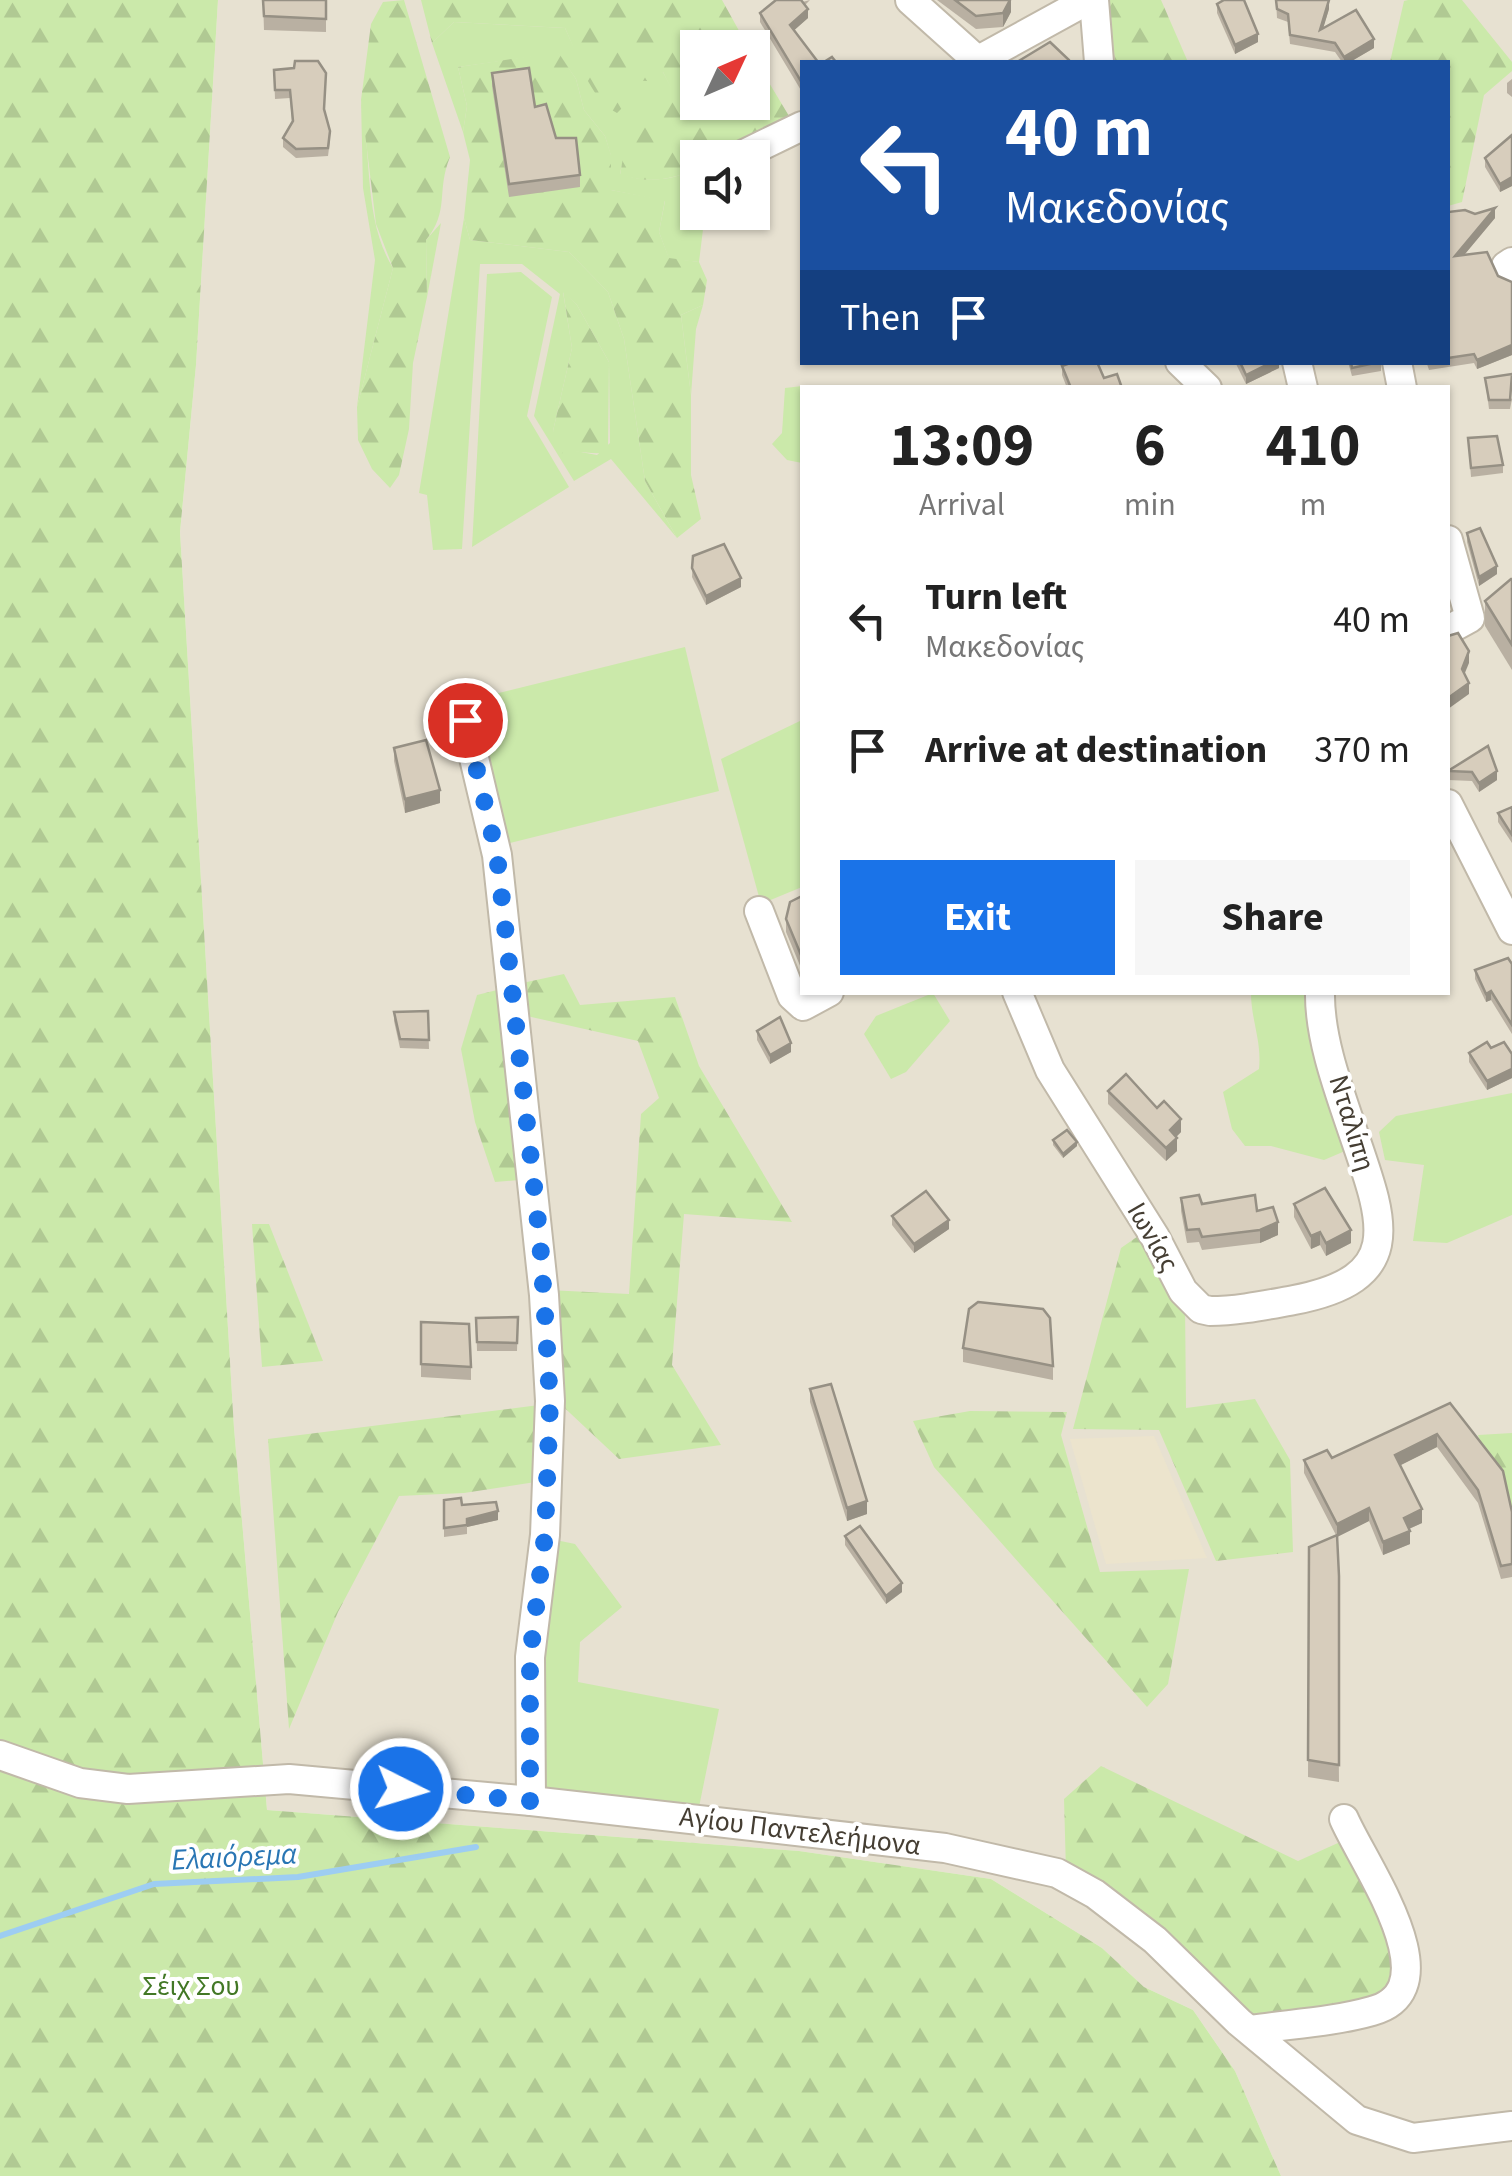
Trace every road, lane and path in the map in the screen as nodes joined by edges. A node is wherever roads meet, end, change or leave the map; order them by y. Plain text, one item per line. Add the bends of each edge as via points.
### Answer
1 (910, 0) edge
2 (1091, 0) edge
3 (974, 60) edge
4 (980, 60) edge
5 (1098, 60) edge
6 (800, 127) edge
7 (770, 142) edge
8 (1183, 365) edge
9 (1204, 385) edge
10 (1450, 555) edge
11 (1459, 624) edge
12 (465, 720) dead end
13 (1450, 808) edge
14 (759, 911) dead end
15 (1512, 930) edge
16 (823, 995) edge
17 (1018, 995) edge
18 (1321, 995) edge
19 (1374, 1252) joint
20 (0, 1755) edge
21 (530, 1801) junction
22 (1344, 1819) dead end
23 (1250, 2030) junction
24 (1512, 2126) edge

1 - 3 street
2 - 4 street
2 - 5 street
6 - 7 street
8 - 9 street
10 - 11 street
12 - 21 street via 497,855 546,1330 550,1402 545,1535 530,1657
13 - 15 street
14 - 16 street via 792,996 802,1006
17 - 19 street, Ιωνίας via 1050,1070 1200,1309 1328,1293 1362,1272
18 - 19 street, Νταλίπη via 1340,1095 1379,1208
20 - 21 street, Αγίου Παντελεήμονα via 80,1783 128,1789 289,1779
21 - 23 street, Αγίου Παντελεήμονα via 946,1848 1056,1873 1154,1940
22 - 23 street via 1397,1926 1409,1980 1394,2001 1374,2010
23 - 24 street, Αγίου Παντελεήμονα via 1372,2128 1413,2138

